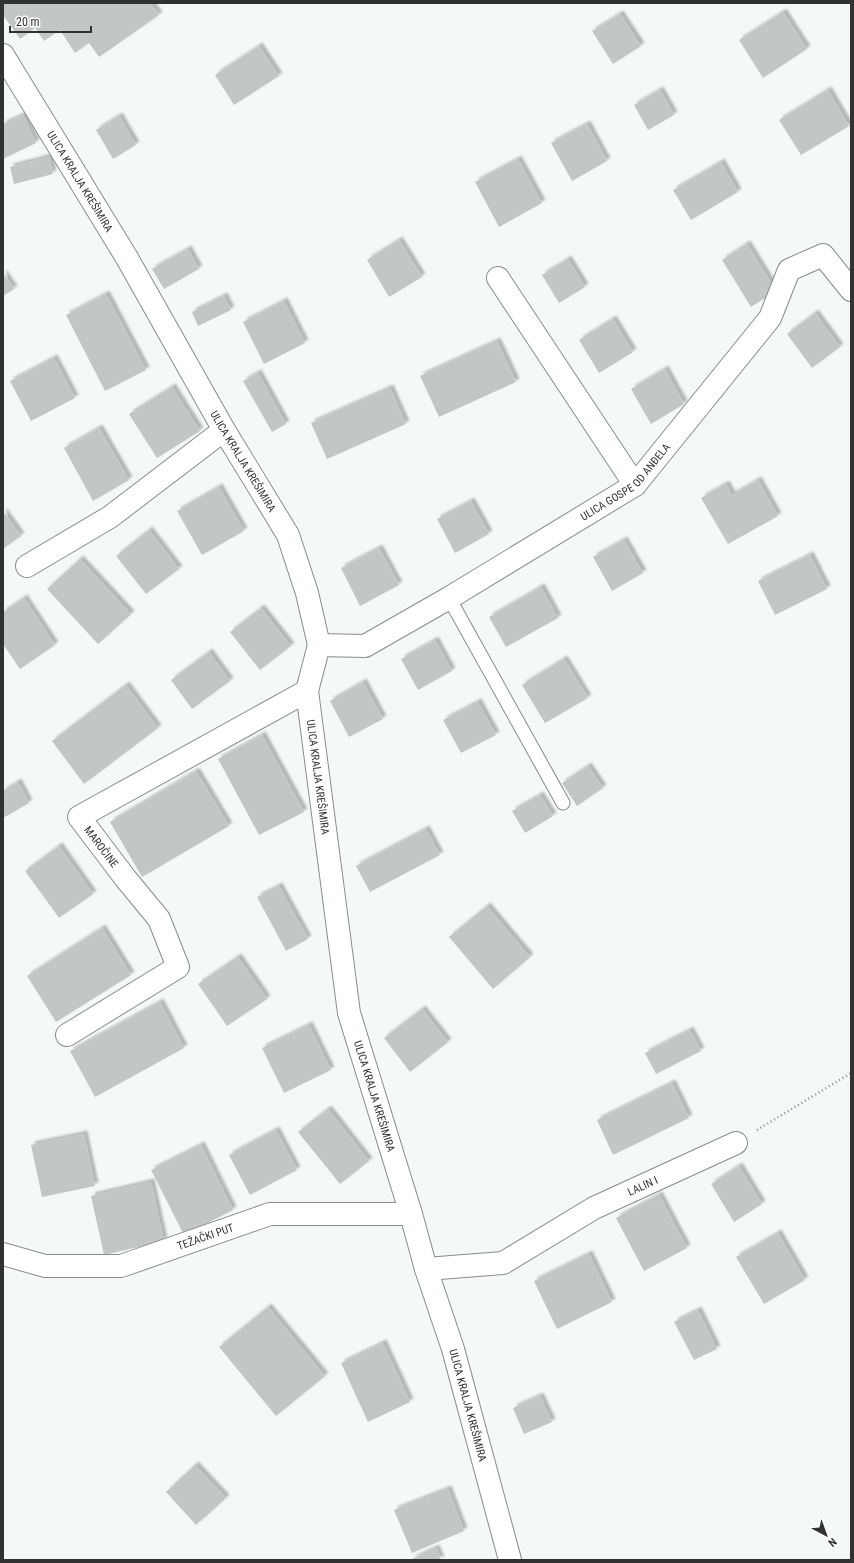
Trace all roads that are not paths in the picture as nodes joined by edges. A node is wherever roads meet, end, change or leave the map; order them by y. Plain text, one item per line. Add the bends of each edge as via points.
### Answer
1 (3, 55) edge
2 (498, 278) dead end
3 (851, 290) edge
4 (224, 430) junction
5 (635, 485) junction
6 (27, 566) dead end
7 (449, 598) junction
8 (319, 645) junction
9 (307, 691) junction
10 (563, 803) dead end
11 (67, 1035) dead end
12 (736, 1142) road end
13 (412, 1214) junction
14 (3, 1254) edge
15 (426, 1269) junction
16 (510, 1560) edge

1 - 4 street, ULICA KRALJA KREŠIMIRA via 127,258
2 - 5 street
3 - 5 street, ULICA GOSPE OD ANĐELA via 823,255 788,270 770,318
4 - 6 street via 110,517
4 - 8 street, ULICA KRALJA KREŠIMIRA via 288,535 307,593
5 - 7 street, ULICA GOSPE OD ANĐELA
7 - 8 street, ULICA GOSPE OD ANĐELA via 365,646
7 - 10 lane
8 - 9 street, ULICA KRALJA KREŠIMIRA
9 - 11 street, MAROČINE via 79,818 159,919 178,966
9 - 13 street, ULICA KRALJA KREŠIMIRA via 349,1013
12 - 15 street, LALIN I via 594,1208 503,1263
13 - 14 street, TEŽAČKI PUT via 270,1214 121,1266 44,1266
13 - 15 street, ULICA KRALJA KREŠIMIRA
15 - 16 street, ULICA KRALJA KREŠIMIRA via 453,1349

